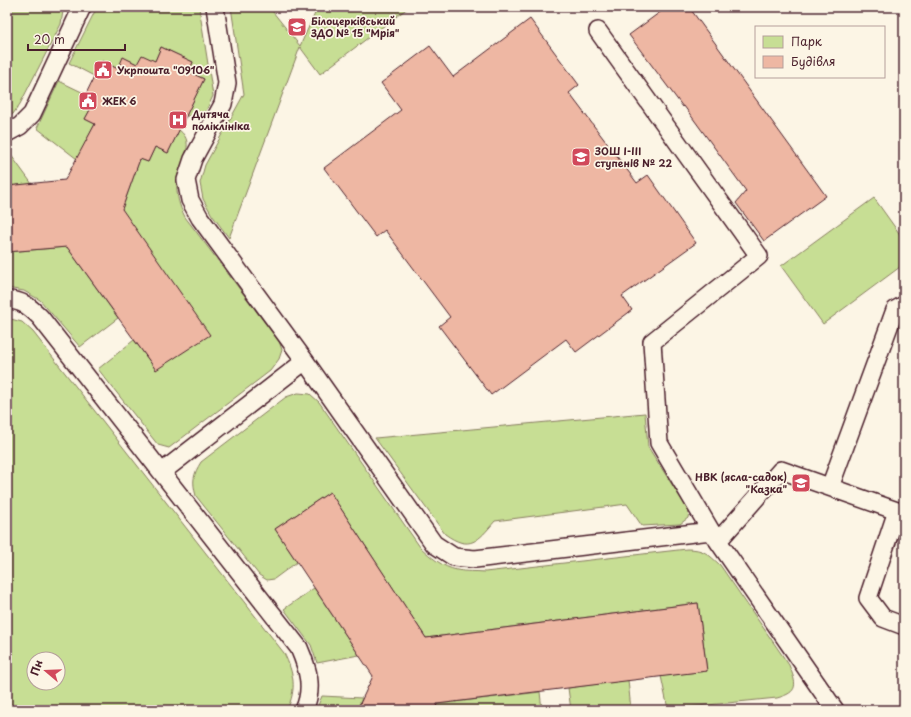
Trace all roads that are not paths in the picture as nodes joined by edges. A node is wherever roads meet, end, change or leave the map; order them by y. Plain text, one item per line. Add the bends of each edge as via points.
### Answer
1 (82, 7) edge
2 (215, 7) edge
3 (598, 31) dead end
4 (7, 133) edge
5 (7, 300) edge
6 (904, 305) edge
7 (305, 361) junction
8 (162, 472) junction
9 (830, 487) junction
10 (714, 536) junction
11 (904, 626) edge
12 (304, 710) edge
13 (835, 710) edge

1 - 4 lane via 32,114 20,126
2 - 7 lane via 227,83 223,104 193,159 186,180 190,200 200,218
3 - 10 lane via 758,256 652,342 659,443
5 - 8 lane via 16,300 28,306 40,317
6 - 9 lane via 895,310
7 - 8 lane
7 - 10 lane via 434,544 454,557 475,559
8 - 12 lane via 299,648 310,684
9 - 10 lane via 781,470
9 - 11 lane via 897,511 868,598 883,618
10 - 13 lane

